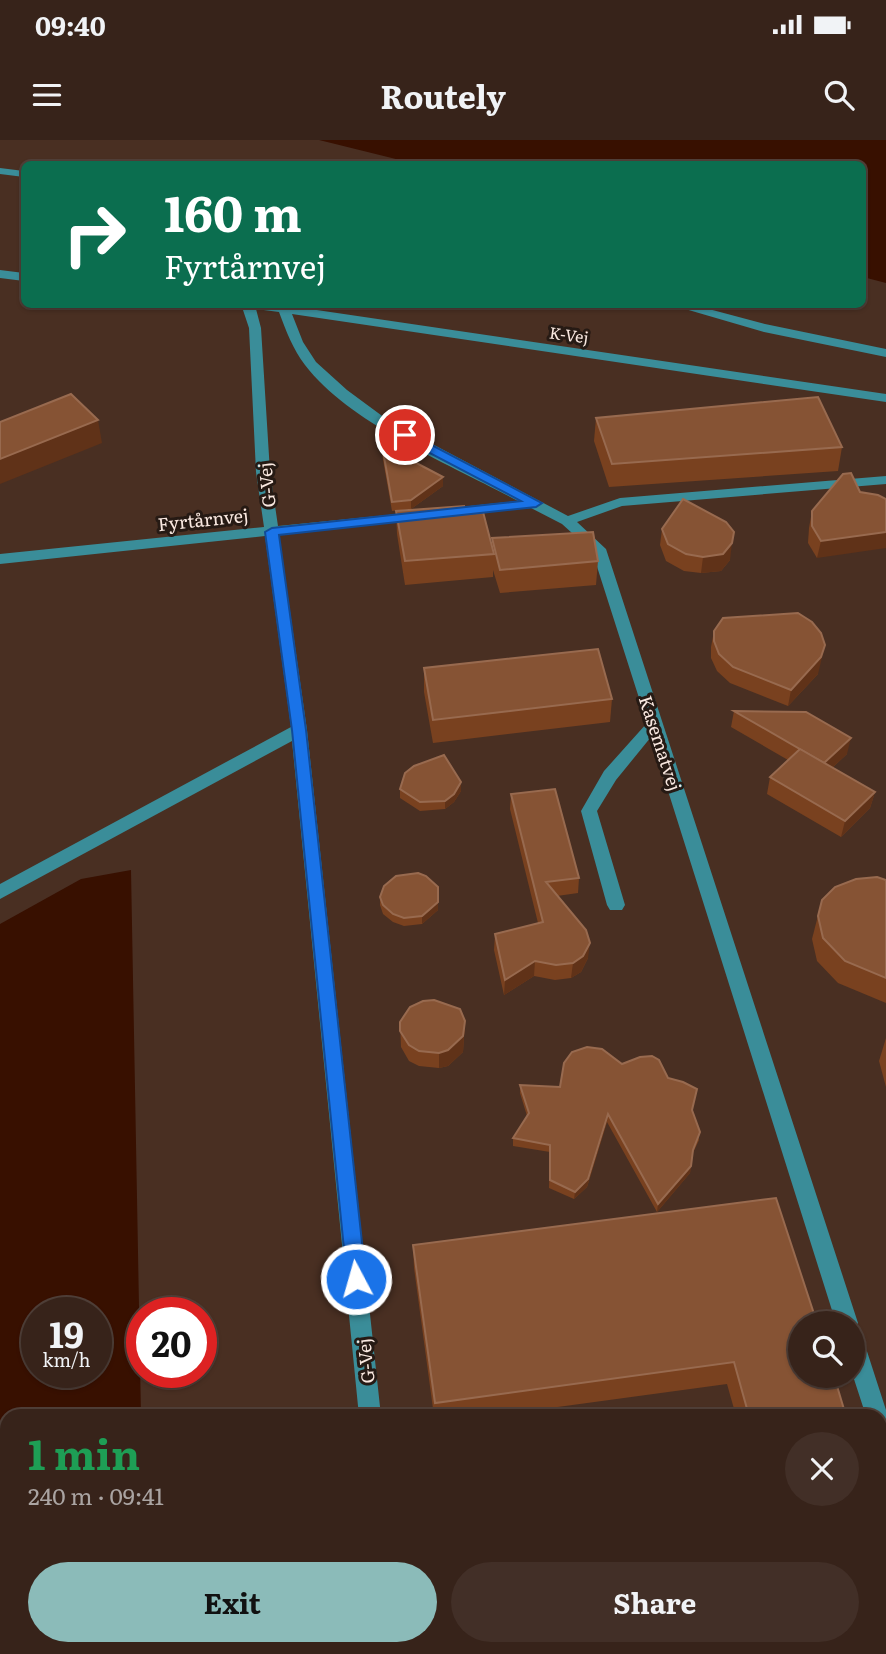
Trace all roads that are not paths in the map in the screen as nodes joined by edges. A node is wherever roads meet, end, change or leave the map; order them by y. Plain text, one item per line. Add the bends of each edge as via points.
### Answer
1 (0, 171) edge
2 (21, 174) edge
3 (0, 274) edge
4 (21, 277) edge
5 (249, 308) edge
6 (270, 308) edge
7 (689, 308) edge
8 (284, 310) junction
9 (886, 352) edge
10 (886, 398) edge
11 (886, 480) edge
12 (536, 503) junction
13 (567, 521) junction
14 (272, 532) junction
15 (0, 559) edge
16 (655, 724) junction
17 (299, 730) junction
18 (0, 892) edge
19 (616, 905) dead end
20 (843, 1311) edge
21 (865, 1379) edge
22 (369, 1409) edge
23 (875, 1409) edge

1 - 2 lane
3 - 4 lane
5 - 14 lane, G-Vej via 255,328 263,472
6 - 8 lane, K-Vej
7 - 9 lane
8 - 10 lane, K-Vej
8 - 12 lane, Kasematvej via 311,364 342,393 384,424
11 - 13 lane via 620,502
12 - 13 lane, Kasematvej
12 - 14 lane, Fyrtårnvej
13 - 16 lane, Kasematvej via 599,549
14 - 15 lane, Fyrtårnvej
14 - 17 lane, G-Vej
16 - 19 lane via 619,763 589,811
16 - 20 lane, Kasematvej
17 - 18 lane
17 - 22 lane, G-Vej
21 - 23 lane

